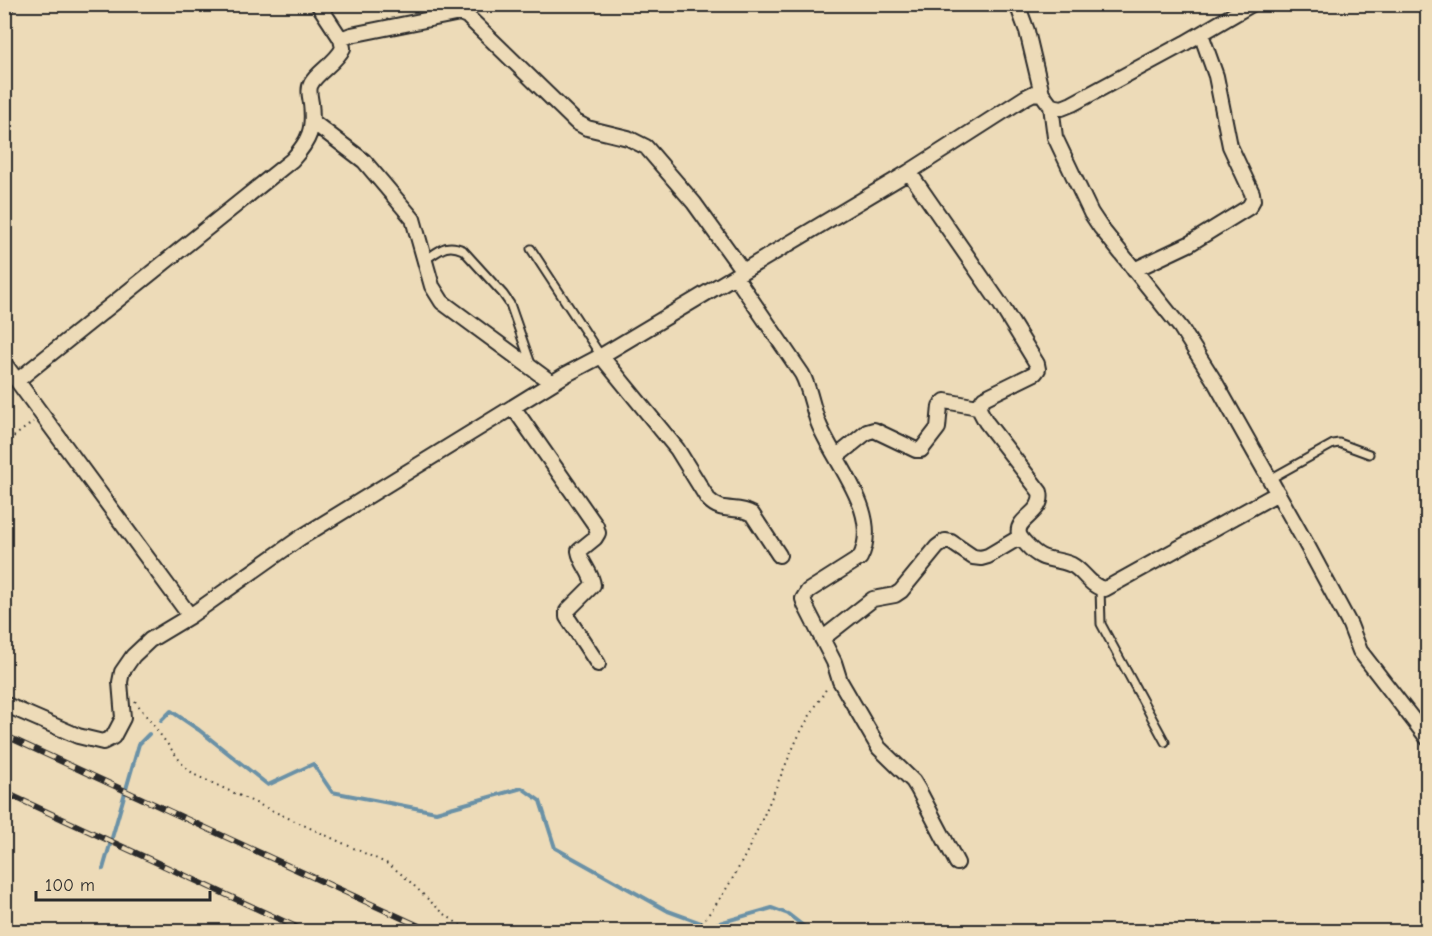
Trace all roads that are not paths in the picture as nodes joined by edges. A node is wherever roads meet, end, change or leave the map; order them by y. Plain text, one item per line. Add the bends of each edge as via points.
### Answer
1 (318, 4) edge
2 (1017, 4) edge
3 (1252, 4) edge
4 (1201, 34) junction
5 (340, 39) junction
6 (1042, 94) junction
7 (1051, 106) junction
8 (313, 122) junction
9 (909, 172) junction
10 (531, 249) dead end
11 (425, 260) junction
12 (1134, 270) junction
13 (739, 273) junction
14 (601, 356) junction
15 (4, 363) edge
16 (532, 368) junction
17 (18, 380) junction
18 (552, 383) junction
19 (513, 407) junction
20 (978, 407) junction
21 (1369, 454) dead end
22 (836, 457) junction
23 (1270, 479) junction
24 (1278, 493) junction
25 (1020, 537) junction
26 (779, 555) dead end
27 (1100, 588) junction
28 (190, 616) junction
29 (822, 639) junction
30 (598, 664) dead end
31 (4, 704) edge
32 (1422, 722) edge
33 (1428, 739) edge
34 (1165, 742) dead end
35 (957, 863) dead end

1 - 5 street
2 - 6 street
3 - 4 street
4 - 7 street via 1072,104 1062,108
4 - 12 street via 1215,76 1230,146 1253,200 1249,207 1189,244
5 - 8 street via 343,48 339,56 311,84
5 - 13 street via 460,13 467,15 576,122 646,147 694,203
6 - 7 street
6 - 9 street via 1026,97
7 - 12 street via 1055,137 1091,213
8 - 11 street via 364,161 413,219
8 - 17 street via 300,152 292,160
9 - 13 street
9 - 20 street via 1037,364 1035,373 984,398
10 - 14 lane
11 - 16 street via 432,286 442,302
11 - 16 lane via 447,246 463,250 510,304
12 - 23 street via 1181,328
13 - 14 street
13 - 22 street via 802,374 818,423
14 - 18 street
14 - 26 street via 677,449 708,500 722,509 752,514
15 - 17 street
16 - 18 street
17 - 28 street
18 - 19 street
19 - 28 street via 300,538
19 - 30 street via 596,526 596,538 579,551 593,585 567,611 567,617
20 - 22 street via 945,401 940,406 938,428 921,450 874,430
20 - 25 street via 1040,492 1040,504 1020,526
21 - 23 lane via 1333,444
22 - 29 street via 867,528 860,558 804,595
23 - 24 street
24 - 27 street
24 - 32 street via 1350,625 1360,651
25 - 27 street via 1040,557 1071,564
25 - 29 street via 981,558 945,541 901,591 873,599
27 - 34 lane via 1101,624
28 - 31 street via 150,640 133,656 120,682 123,718 113,737 103,742 78,736
29 - 35 street via 845,691 879,748 913,781
32 - 33 street

